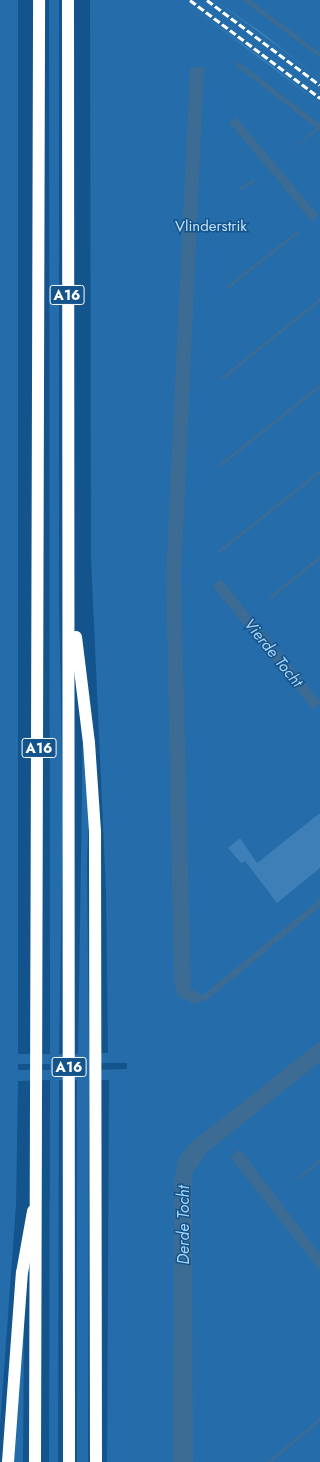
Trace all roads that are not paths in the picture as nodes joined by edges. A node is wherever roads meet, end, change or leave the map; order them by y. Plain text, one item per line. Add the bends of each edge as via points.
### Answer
1 (39, 0) edge
2 (68, 0) edge
3 (68, 590) junction
4 (39, 1176) junction
5 (8, 1462) edge
6 (35, 1462) edge
7 (69, 1462) edge
8 (96, 1462) edge

1 - 4 highway, A16
2 - 3 highway, A16
3 - 7 highway, A16
3 - 8 highway, A16 via 83,680 94,831
4 - 5 highway, A16 via 22,1273
4 - 6 highway, A16

